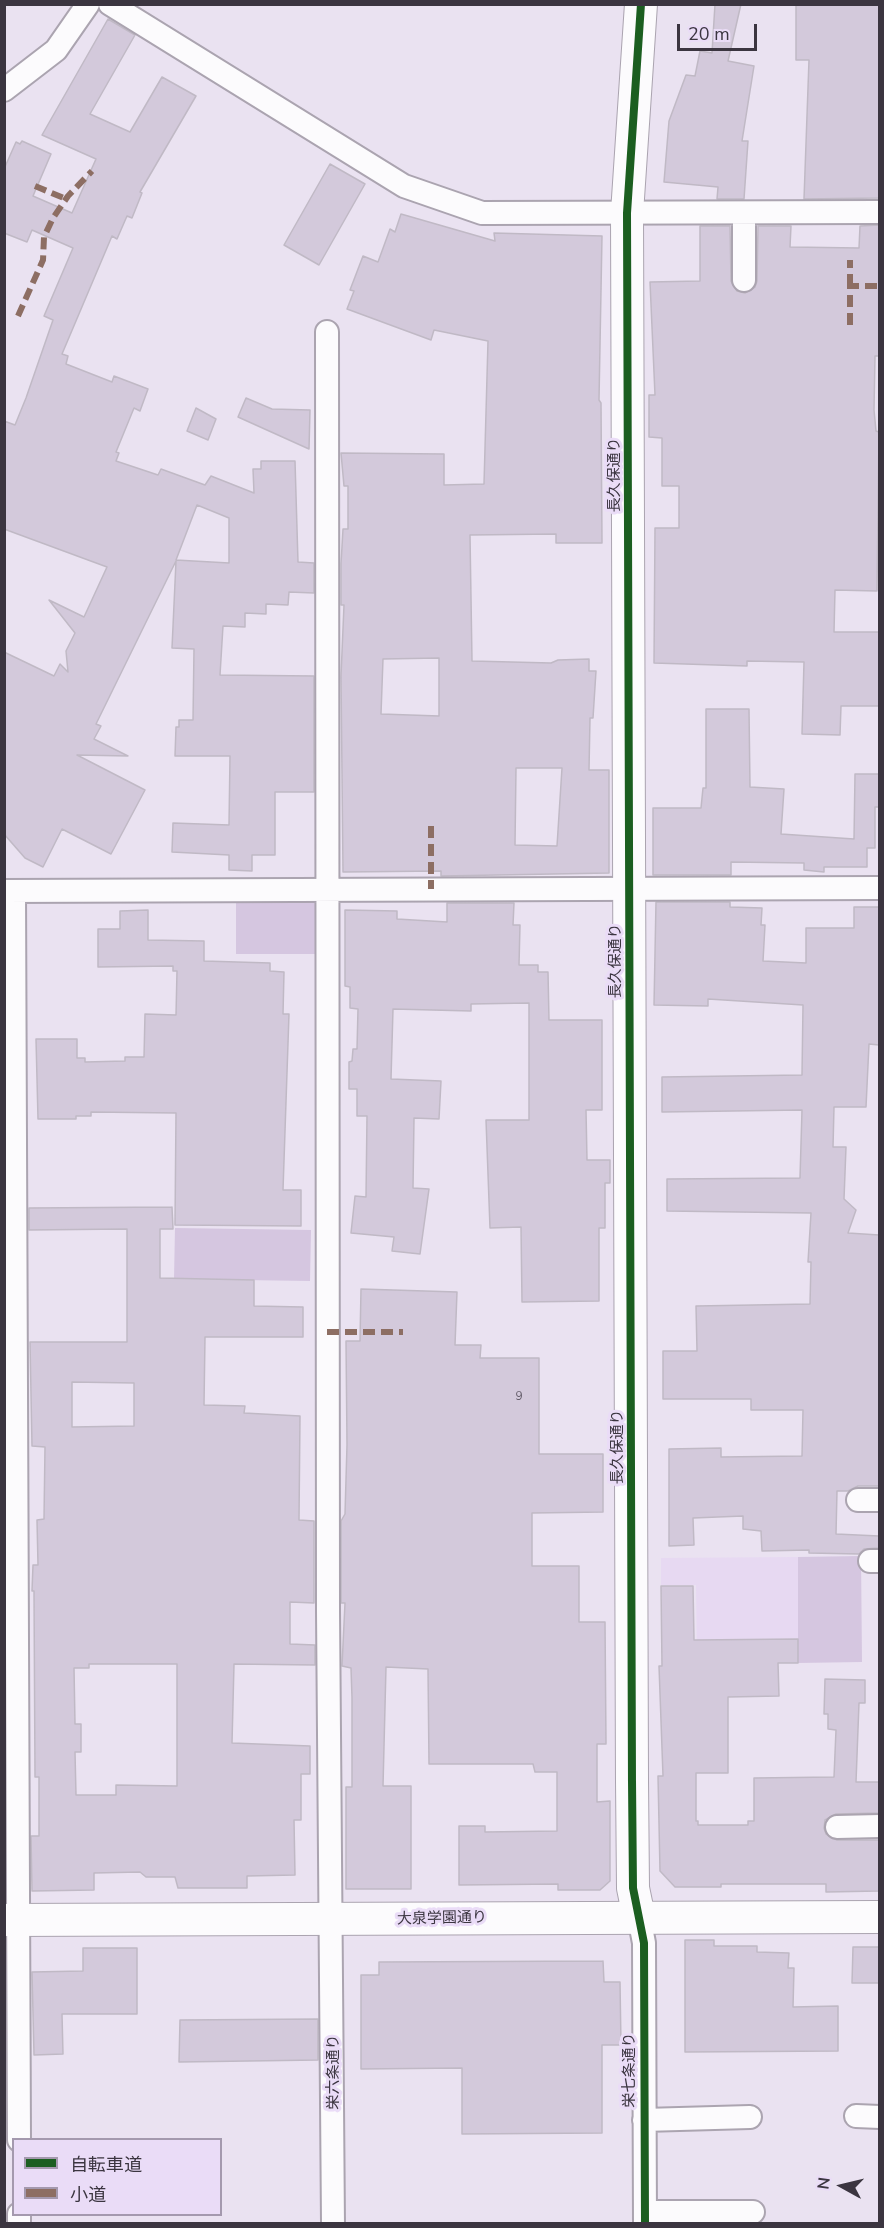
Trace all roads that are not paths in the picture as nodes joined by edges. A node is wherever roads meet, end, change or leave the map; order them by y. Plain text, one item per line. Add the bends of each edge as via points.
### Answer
1 (88, 4) edge
2 (110, 4) edge
3 (641, 4) edge
4 (4, 90) edge
5 (879, 212) edge
6 (627, 213) junction
7 (744, 213) junction
8 (744, 279) dead end
9 (327, 332) dead end
10 (879, 888) edge
11 (327, 889) junction
12 (629, 889) junction
13 (9, 891) edge
14 (879, 1826) edge
15 (837, 1827) dead end
16 (639, 1917) junction
17 (879, 1917) edge
18 (11, 1920) edge
19 (333, 1920) junction
20 (856, 2116) dead end
21 (879, 2116) edge
22 (750, 2117) dead end
23 (644, 2120) junction
24 (19, 2138) edge
25 (753, 2212) dead end
26 (645, 2218) edge
27 (333, 2223) edge

1 - 4 street via 56,50
2 - 6 street via 404,186 482,213
3 - 6 street, 長久保通り
5 - 7 street
6 - 7 street
6 - 12 street, 長久保通り
7 - 8 street
9 - 11 street, 栄六条通り
10 - 12 street
11 - 12 street
11 - 13 street
11 - 19 street, 栄六条通り via 328,1600
12 - 16 street, 長久保通り via 632,1852
13 - 18 street
14 - 15 street
16 - 17 street, 大泉学園通り
16 - 19 street, 大泉学園通り
16 - 23 street, 栄七条通り via 644,1942
18 - 19 street, 大泉学園通り
18 - 24 street
19 - 27 street, 栄六条通り
20 - 21 street
22 - 23 street
23 - 26 street, 栄七条通り
25 - 26 street

